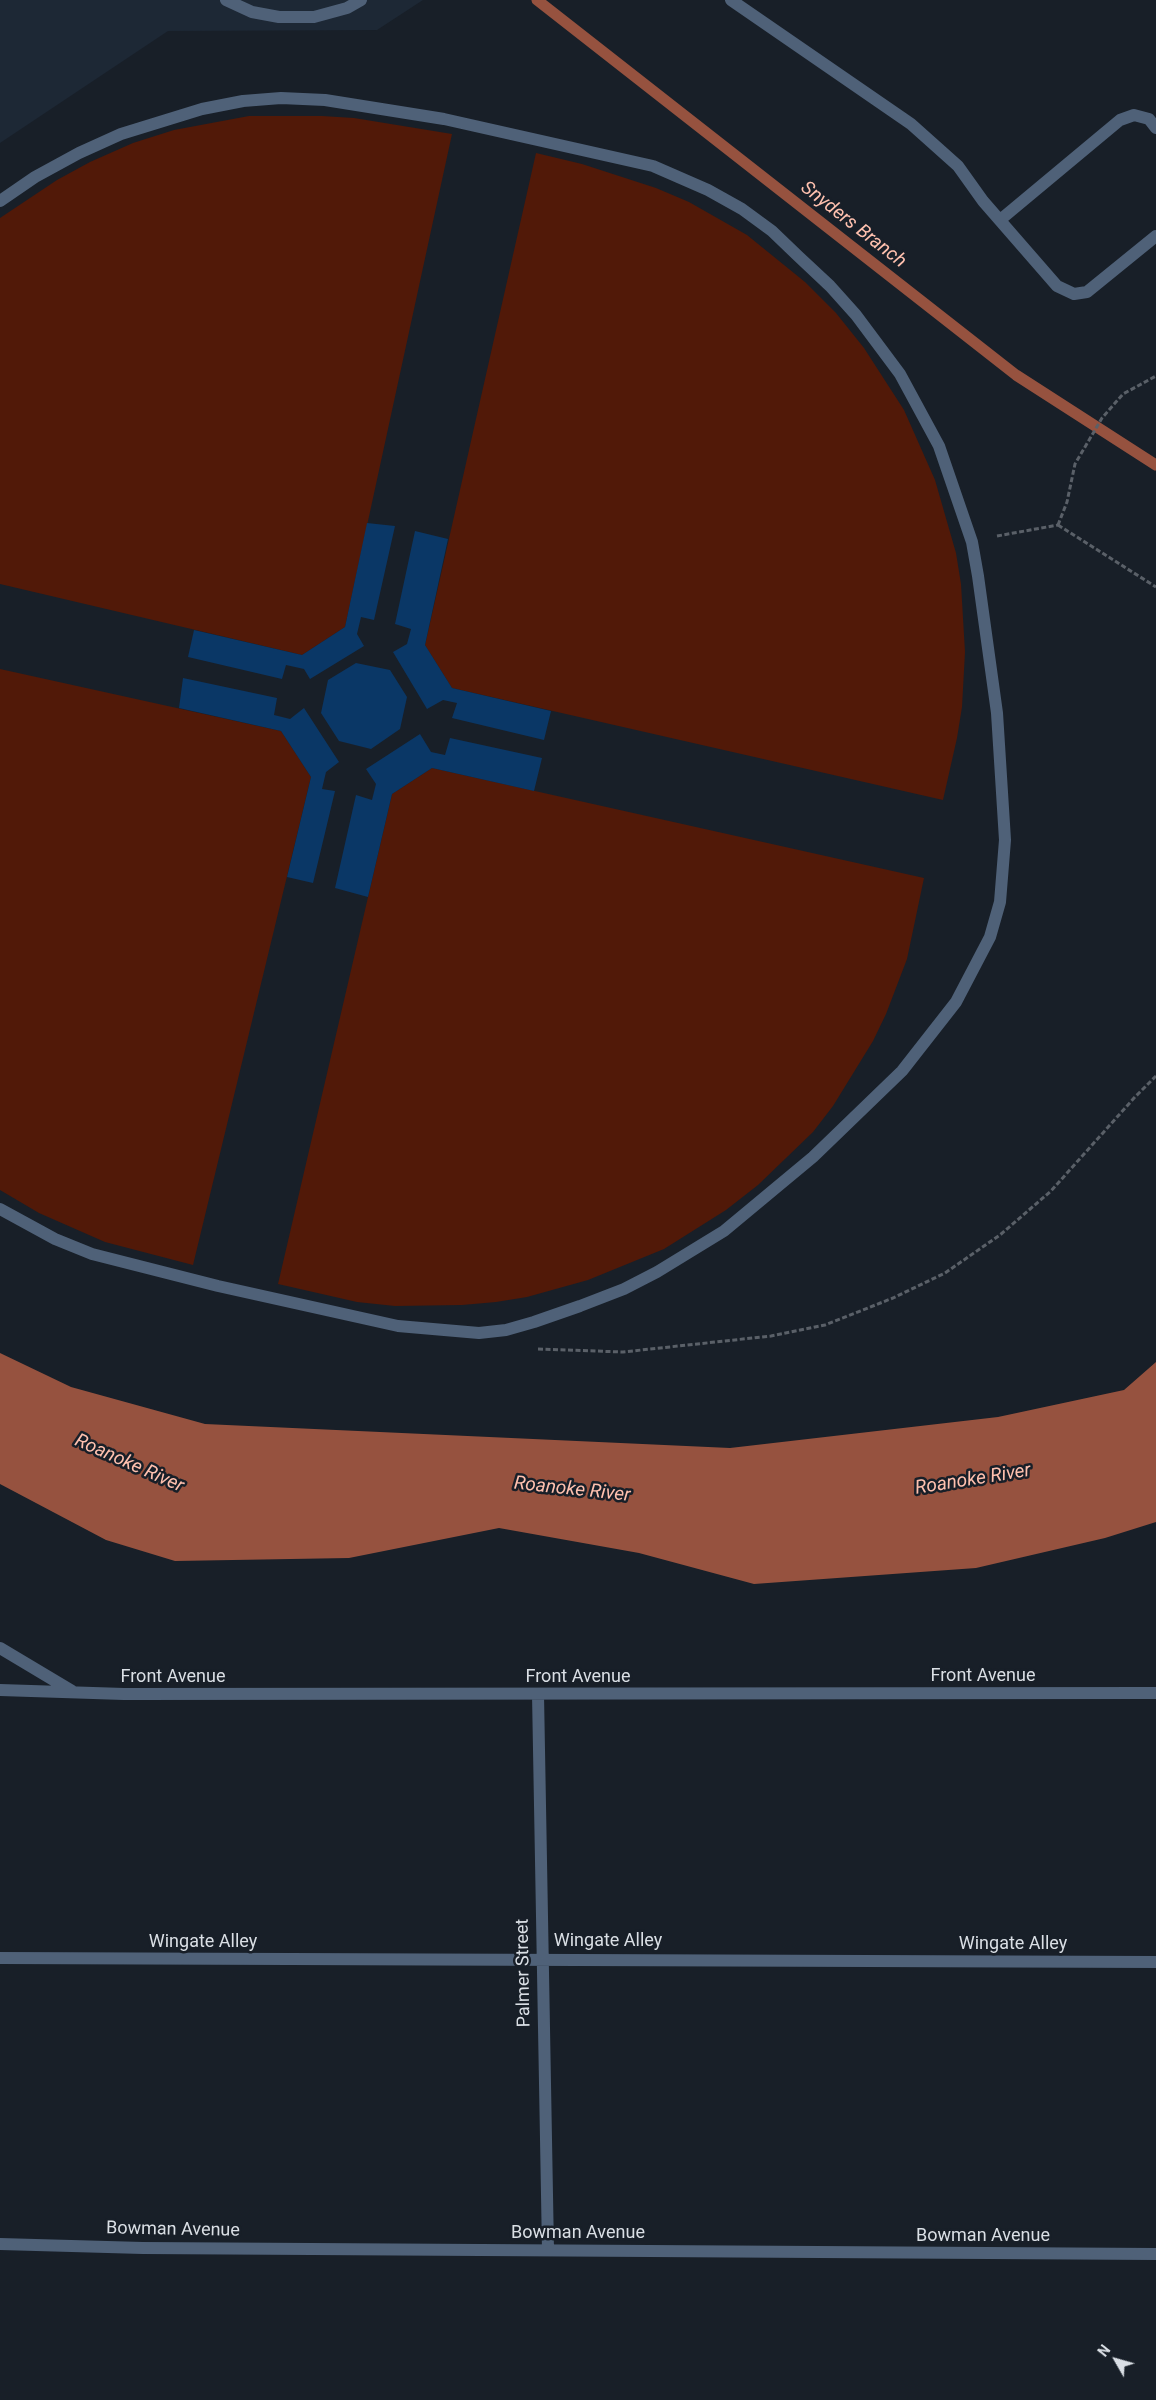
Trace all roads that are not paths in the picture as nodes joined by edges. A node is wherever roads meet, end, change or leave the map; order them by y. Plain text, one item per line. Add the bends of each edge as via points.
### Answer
1 (226, 0) edge
2 (360, 0) edge
3 (730, 0) edge
4 (1156, 128) edge
5 (0, 201) edge
6 (1000, 220) junction
7 (1156, 236) edge
8 (0, 1209) edge
9 (0, 1648) edge
10 (0, 1690) edge
11 (74, 1693) junction
12 (1156, 1693) edge
13 (538, 1694) junction
14 (0, 1958) edge
15 (541, 1958) junction
16 (1156, 1962) edge
17 (0, 2244) edge
18 (548, 2250) junction
19 (1156, 2254) edge

1 - 2 street via 252,12 314,17 347,8
3 - 6 street via 911,124 958,166
4 - 6 street via 1149,119 1134,114 1120,120
5 - 8 street via 35,177 121,134 202,108 243,100 281,98 352,104 444,120 654,166 708,190 749,215 798,256 856,315 900,374 921,410 948,469 972,542 997,713 1005,840 1000,902 990,937 956,1002 902,1071 813,1157 724,1231 624,1289 506,1330 479,1333 398,1326 92,1254 55,1239
6 - 7 street via 1057,286 1074,294 1087,292
9 - 11 street
10 - 11 street, Front Avenue
11 - 13 street, Front Avenue
12 - 13 street, Front Avenue
13 - 15 street, Palmer Street
14 - 15 street, Wingate Alley
15 - 16 street, Wingate Alley
15 - 18 street, Palmer Street
17 - 18 street, Bowman Avenue
18 - 19 street, Bowman Avenue

